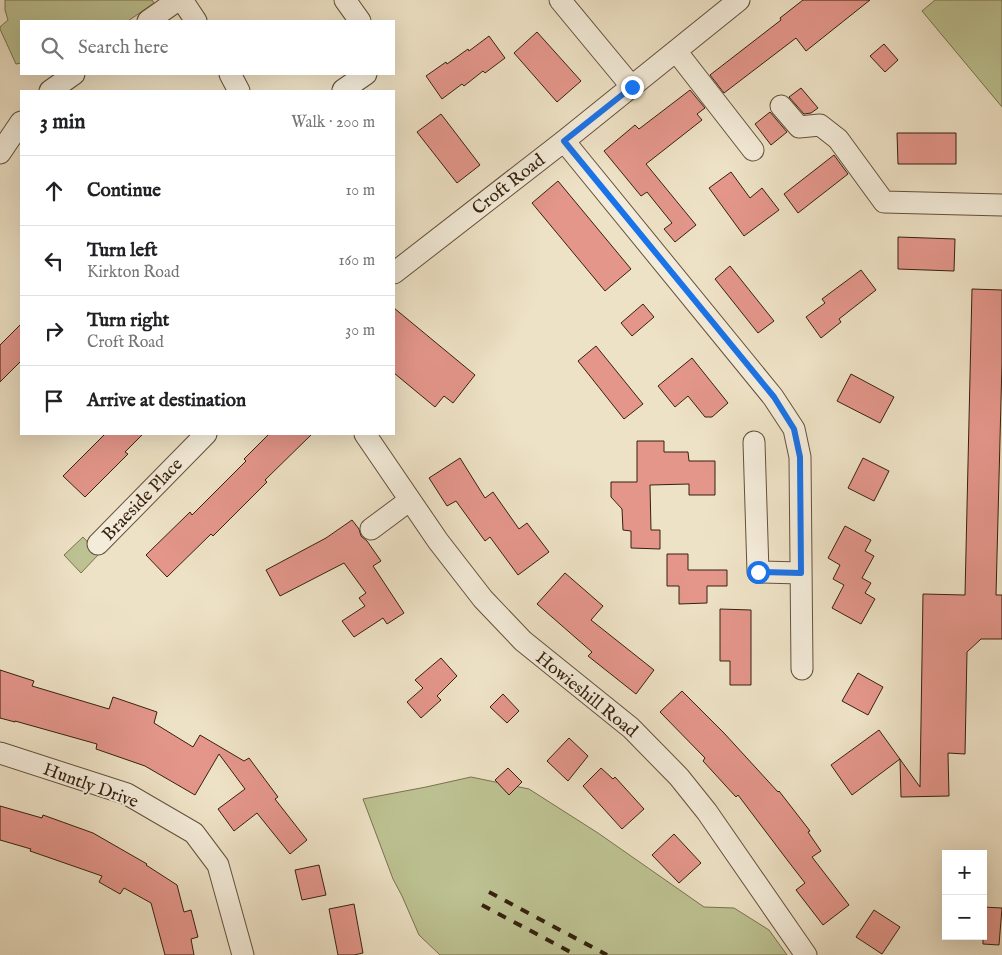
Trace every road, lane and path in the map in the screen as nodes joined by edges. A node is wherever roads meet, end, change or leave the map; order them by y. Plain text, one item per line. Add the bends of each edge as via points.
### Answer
1 (178, 0) edge
2 (182, 0) edge
3 (345, 0) edge
4 (560, 0) edge
5 (739, 0) edge
6 (149, 20) edge
7 (195, 20) edge
8 (359, 20) edge
9 (676, 51) junction
10 (73, 75) edge
11 (231, 75) edge
12 (365, 75) edge
13 (632, 87) junction
14 (51, 90) edge
15 (238, 90) edge
16 (344, 90) edge
17 (782, 106) dead end
18 (20, 123) edge
19 (564, 141) junction
20 (754, 150) dead end
21 (0, 153) edge
22 (1002, 205) edge
23 (395, 272) edge
24 (205, 435) edge
25 (366, 435) edge
26 (754, 442) dead end
27 (410, 500) junction
28 (371, 529) dead end
29 (98, 544) dead end
30 (801, 573) junction
31 (802, 669) dead end
32 (0, 753) edge
33 (243, 955) edge
34 (806, 955) edge

1 - 6 street
2 - 7 street
3 - 8 street
4 - 13 street
5 - 9 street, Croft Road
9 - 13 street, Croft Road
9 - 20 street
10 - 14 street
11 - 15 street
12 - 16 street
13 - 19 street, Croft Road
17 - 22 street via 799,127 820,125 838,139 884,202
18 - 21 street
19 - 23 street, Croft Road
19 - 30 street via 774,397 794,429 800,457
24 - 29 street, Braeside Place
25 - 27 street, Howieshill Road
26 - 30 street via 758,572
27 - 28 street
27 - 34 street, Howieshill Road via 483,599 523,641 631,728 679,777
30 - 31 street
32 - 33 street, Huntly Drive via 127,794 194,832 218,865

